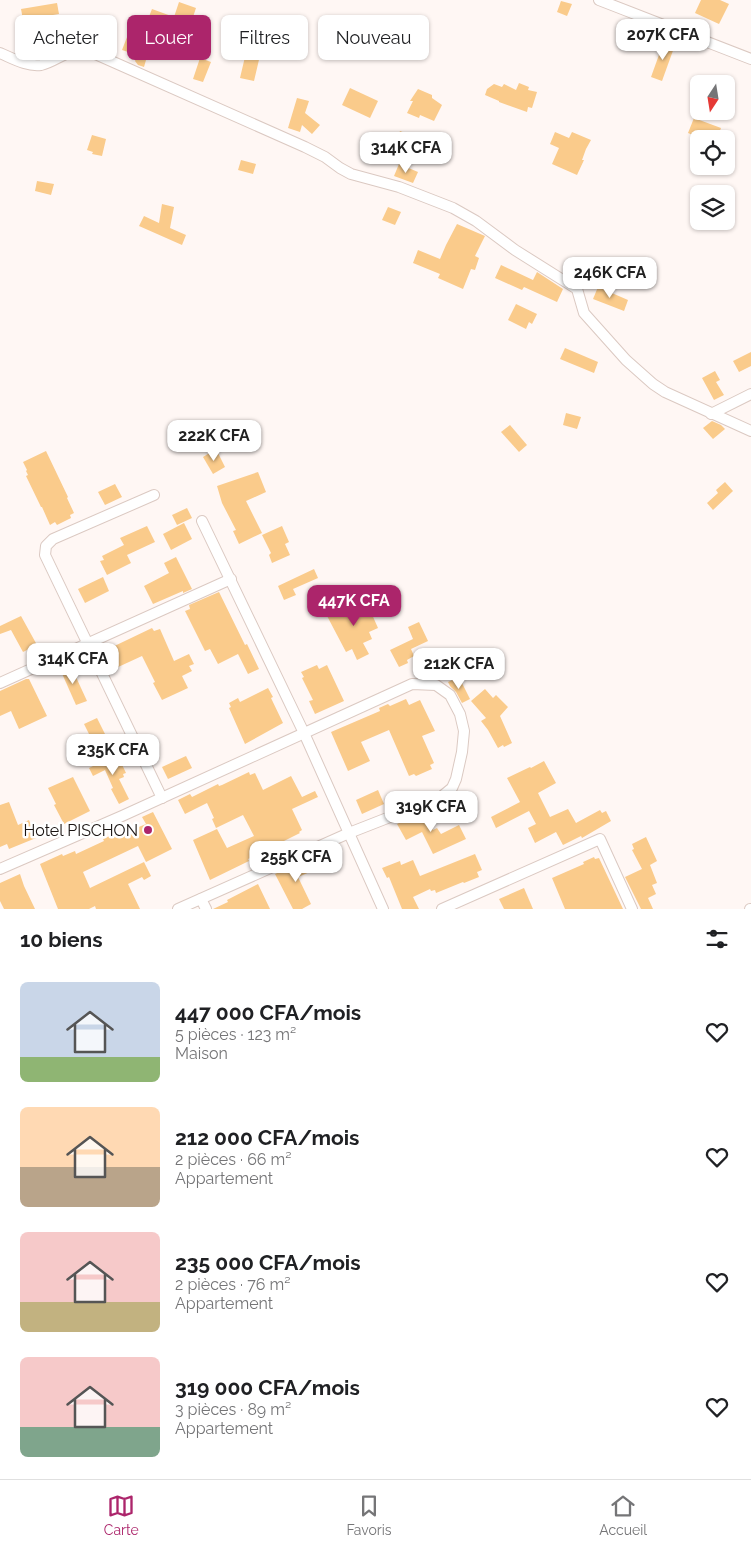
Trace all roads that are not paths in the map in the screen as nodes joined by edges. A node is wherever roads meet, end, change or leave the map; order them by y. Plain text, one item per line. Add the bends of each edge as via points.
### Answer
1 (599, 0) edge
2 (0, 53) edge
3 (751, 59) edge
4 (751, 394) edge
5 (711, 414) junction
6 (751, 431) edge
7 (154, 495) dead end
8 (202, 521) dead end
9 (231, 579) junction
10 (87, 644) junction
11 (0, 683) edge
12 (304, 733) junction
13 (162, 798) junction
14 (349, 833) junction
15 (0, 869) edge
16 (201, 899) junction
17 (178, 909) edge
18 (206, 909) edge
19 (383, 909) edge
20 (442, 909) edge
21 (632, 909) edge

1 - 3 street
2 - 5 street via 31,65 41,65 81,50 93,53 305,147 351,174 399,187 453,208 577,289 584,313 626,360 665,392
4 - 5 street
5 - 6 street
7 - 10 street via 54,539 46,546 45,555
8 - 9 street
9 - 10 street
9 - 12 street
10 - 11 street
10 - 13 street
12 - 13 street
12 - 14 street
12 - 14 street via 412,684 436,685 450,695 460,714 464,731 462,752 452,788 441,797
13 - 15 street
14 - 16 street
14 - 19 street
16 - 17 street
16 - 18 street
20 - 21 street via 600,839

